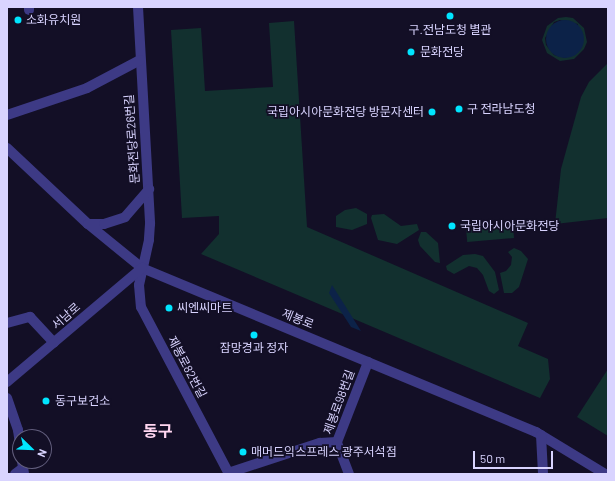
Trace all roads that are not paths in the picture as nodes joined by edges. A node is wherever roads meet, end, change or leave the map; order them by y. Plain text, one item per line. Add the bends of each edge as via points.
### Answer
1 (138, 7) edge
2 (140, 60) junction
3 (7, 115) edge
4 (7, 148) edge
5 (149, 189) junction
6 (88, 224) junction
7 (142, 268) junction
8 (7, 324) edge
9 (54, 343) junction
10 (368, 362) junction
11 (7, 382) edge
12 (7, 398) edge
13 (18, 429) edge
14 (541, 435) junction
15 (337, 442) junction
16 (228, 474) edge
17 (349, 474) edge
18 (543, 474) edge
19 (606, 474) edge

1 - 2 street, 문화전당로26번길
2 - 3 street via 87,88
2 - 5 street, 문화전당로26번길
4 - 6 street, 제봉로
5 - 6 street via 125,217 104,224
5 - 7 street, 문화전당로26번길 via 149,240
6 - 7 street, 제봉로
7 - 9 street, 서남로
7 - 10 street, 제봉로
7 - 16 street, 제봉로82번길 via 139,285 140,307
8 - 9 street via 30,317
9 - 11 street, 서남로
10 - 14 street, 제봉로
10 - 15 street, 제봉로98번길
12 - 13 street
14 - 18 street
14 - 19 street, 제봉로
15 - 16 street, 제봉로82번길 via 320,443
15 - 17 street, 제봉로98번길

